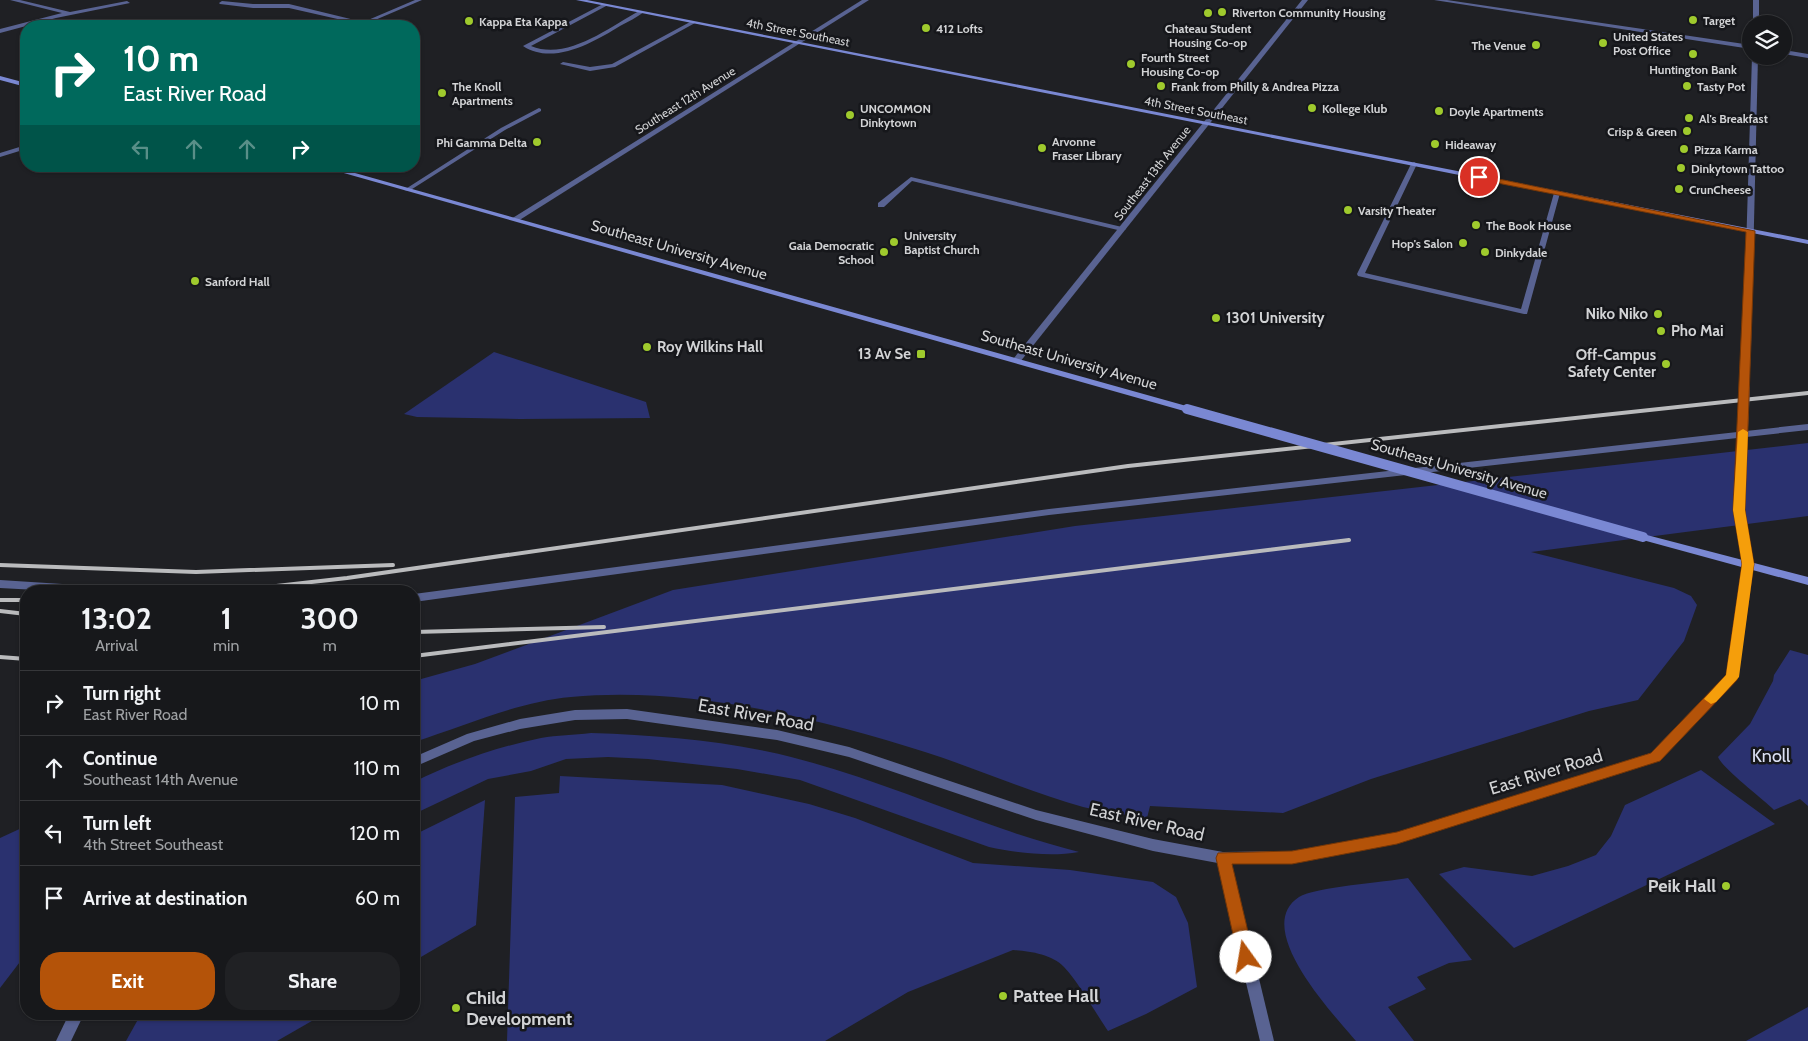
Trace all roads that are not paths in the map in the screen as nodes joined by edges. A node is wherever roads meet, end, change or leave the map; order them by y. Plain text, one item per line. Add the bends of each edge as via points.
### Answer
1 (13, 0) edge
2 (419, 0) edge
3 (579, 0) edge
4 (866, 0) edge
5 (1305, 0) edge
6 (1438, 0) edge
7 (1756, 0) edge
8 (127, 3) dead end
9 (222, 3) dead end
10 (605, 5) junction
11 (641, 12) junction
12 (70, 14) junction
13 (1756, 15) edge
14 (45, 20) edge
15 (351, 20) edge
16 (371, 20) edge
17 (692, 23) junction
18 (20, 26) edge
19 (0, 31) edge
20 (797, 44) junction
21 (1742, 46) edge
22 (1792, 53) edge
23 (1808, 56) edge
24 (563, 64) dead end
25 (1755, 65) edge
26 (0, 78) edge
27 (20, 83) edge
28 (538, 110) dead end
29 (1206, 123) junction
30 (20, 149) edge
31 (0, 155) edge
32 (1414, 164) junction
33 (343, 172) edge
34 (407, 190) junction
35 (1557, 192) junction
36 (880, 205) dead end
37 (515, 219) junction
38 (1122, 229) junction
39 (1751, 231) junction
40 (1808, 242) edge
41 (1017, 360) junction
42 (1808, 427) edge
43 (1748, 564) junction
44 (1808, 581) edge
45 (0, 584) edge
46 (20, 585) edge
47 (420, 597) edge
48 (420, 759) edge
49 (1223, 858) junction
50 (74, 1020) edge
51 (63, 1041) edge
52 (1267, 1041) edge

1 - 12 street
2 - 16 street
3 - 10 main road, 4th Street Southeast
4 - 20 street, Southeast 12th Avenue
5 - 29 street, Southeast 13th Avenue
6 - 21 street
7 - 13 street
8 - 12 street
9 - 15 street via 288,6
10 - 11 main road, 4th Street Southeast
10 - 11 street via 526,46 552,52 567,50
11 - 17 main road, 4th Street Southeast
12 - 14 street
17 - 20 main road, 4th Street Southeast
17 - 24 street via 613,66 590,69
18 - 19 street
20 - 29 main road, 4th Street Southeast
20 - 37 street, Southeast 12th Avenue
22 - 23 street
25 - 39 street, East River Road
26 - 27 main road
28 - 34 street
29 - 32 main road, 4th Street Southeast
29 - 38 street, Southeast 13th Avenue
30 - 31 street
32 - 35 main road, 4th Street Southeast
32 - 35 street via 1361,274 1524,312
33 - 34 main road, Southeast University Avenue
34 - 37 main road, Southeast University Avenue
35 - 39 main road, 4th Street Southeast
36 - 38 street via 911,179
37 - 41 main road, Southeast University Avenue
38 - 41 street, Southeast 13th Avenue
39 - 40 main road, 4th Street Southeast
39 - 43 street, East River Road, bridge via 1739,510
41 - 43 main road, Southeast University Avenue, bridge
42 - 47 street via 1049,512
43 - 44 main road, Southeast University Avenue
43 - 49 street, East River Road via 1732,677 1656,757 1397,838 1292,857
45 - 46 street
48 - 49 street, East River Road via 471,737 520,724 575,715 627,714 777,735 849,752 1036,815 1153,846
49 - 52 street
50 - 51 street

